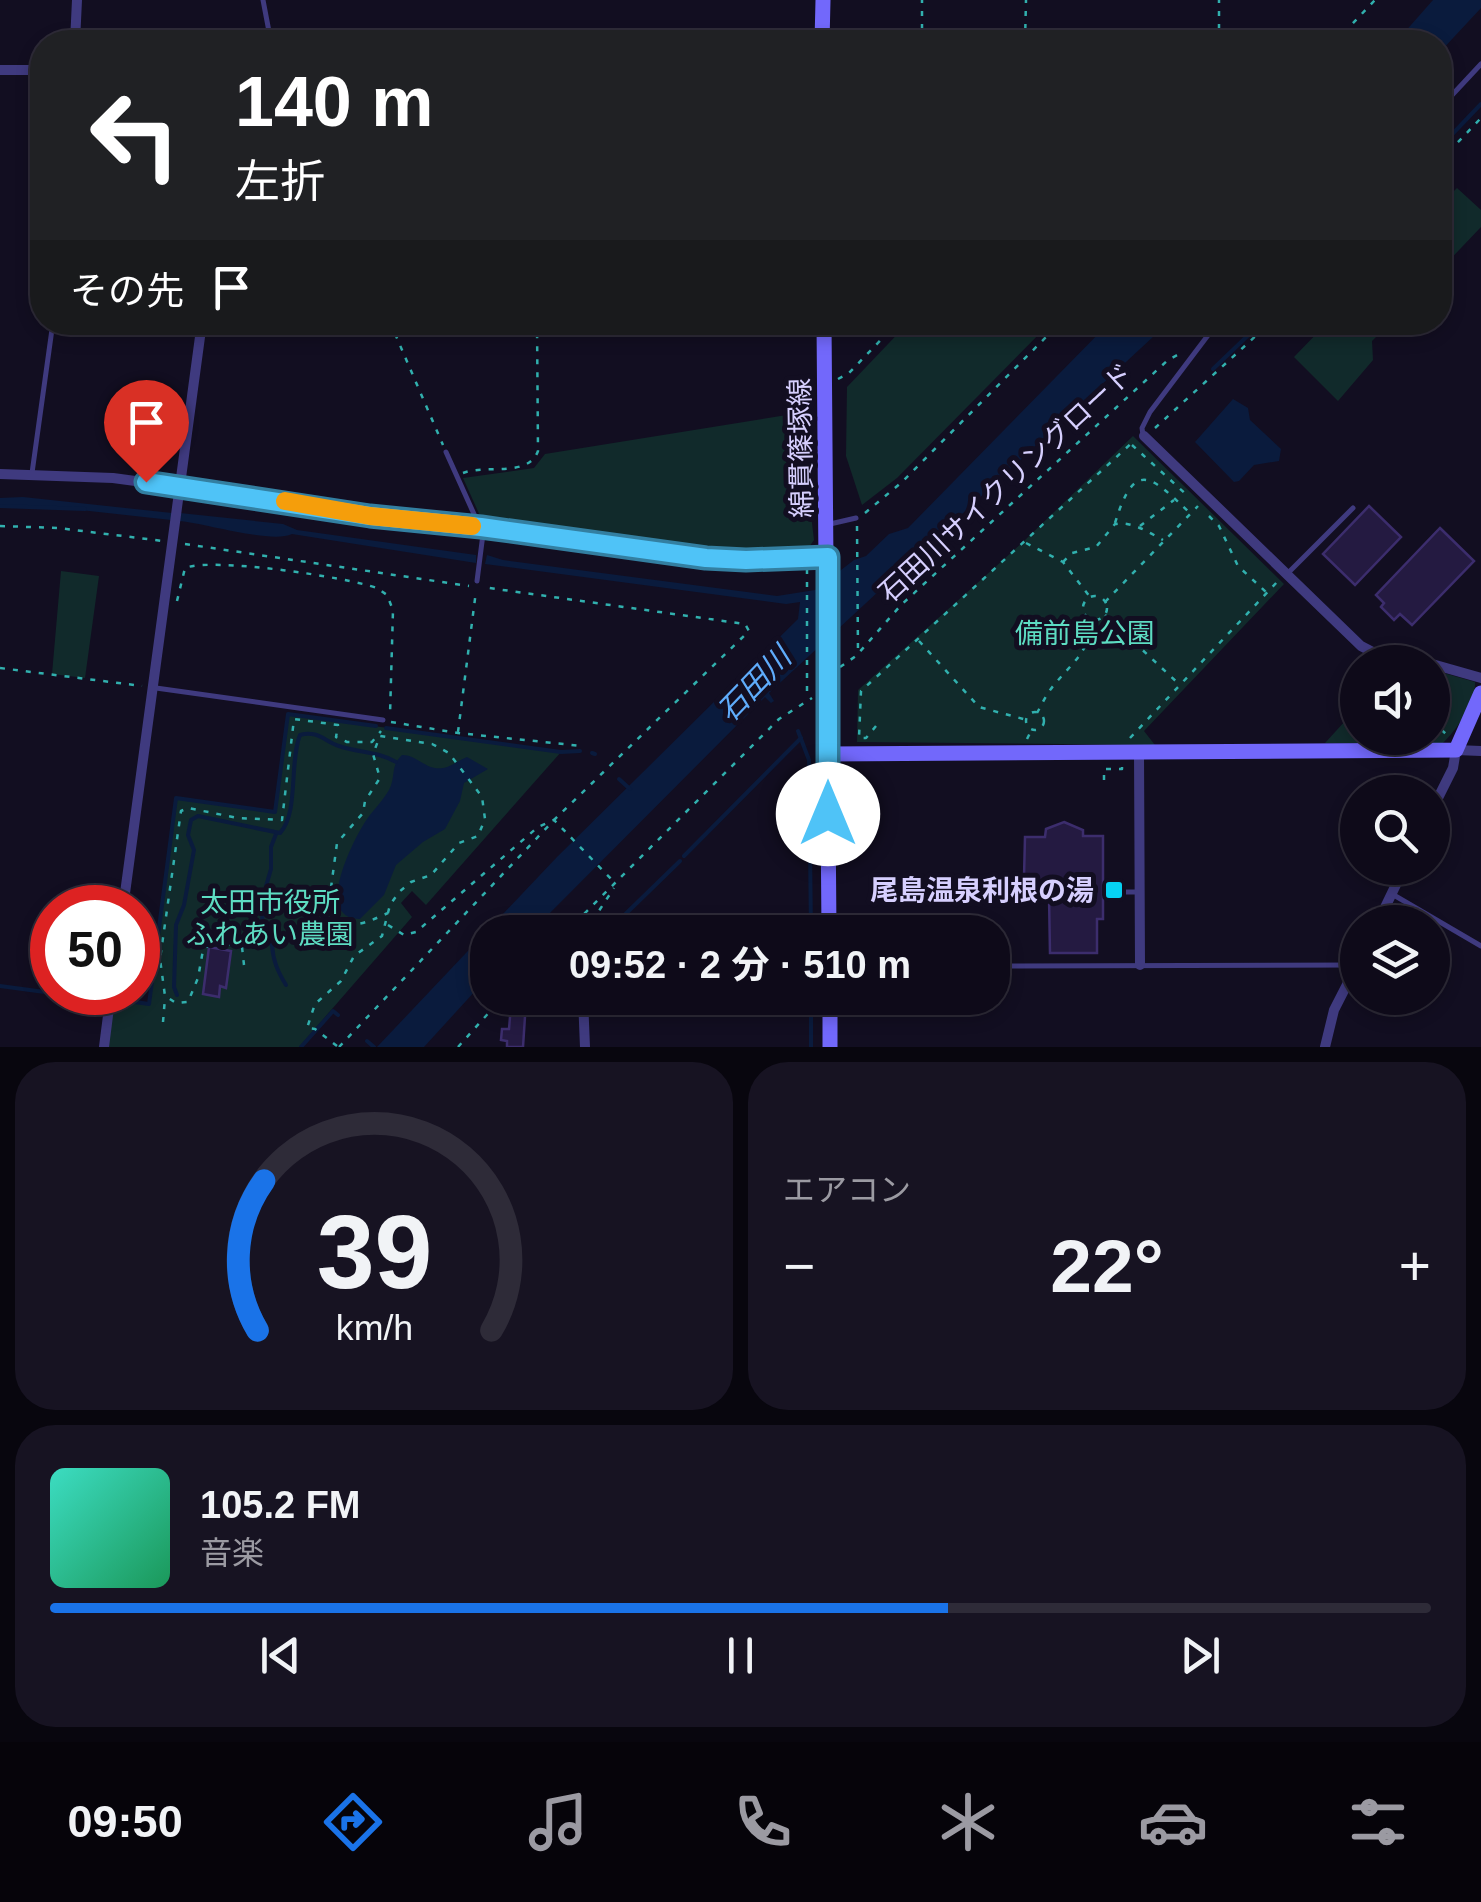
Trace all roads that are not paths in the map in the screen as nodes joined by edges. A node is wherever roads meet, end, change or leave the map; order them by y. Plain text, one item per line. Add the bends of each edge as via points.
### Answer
1 (77, 0) edge
2 (263, 0) edge
3 (822, 0) edge
4 (76, 30) edge
5 (269, 30) edge
6 (822, 30) edge
7 (1481, 64) edge
8 (0, 70) edge
9 (30, 70) edge
10 (1452, 95) edge
11 (51, 335) edge
12 (200, 335) edge
13 (824, 335) edge
14 (1208, 335) edge
15 (1143, 436) joint
16 (446, 452) road end
17 (32, 473) junction
18 (0, 474) edge
19 (179, 490) junction
20 (313, 505) joint
21 (1353, 508) dead end
22 (856, 522) road end
23 (827, 524) junction
24 (482, 530) junction
25 (828, 560) junction
26 (1283, 577) junction
27 (476, 584) road end
28 (1360, 645) edge
29 (1450, 669) edge
30 (1481, 678) edge
31 (153, 687) junction
32 (1481, 693) edge
33 (387, 721) road end
34 (1453, 744) junction
35 (1133, 746) junction
36 (1481, 751) edge
37 (828, 754) junction
38 (1449, 775) edge
39 (126, 885) edge
40 (1396, 885) edge
41 (1117, 892) dead end
42 (1139, 892) junction
43 (1392, 894) junction
44 (1386, 905) edge
45 (829, 915) edge
46 (1481, 946) edge
47 (1340, 964) edge
48 (1140, 965) junction
49 (1010, 966) edge
50 (1340, 998) edge
51 (108, 1015) edge
52 (584, 1015) edge
53 (830, 1015) edge
54 (104, 1047) edge
55 (585, 1047) edge
56 (830, 1047) edge
57 (1324, 1047) edge

1 - 4 street
2 - 5 lane
3 - 6 main road
7 - 10 lane
8 - 9 street
11 - 17 lane
12 - 19 street
13 - 23 main road, 綿貫篠塚線
14 - 15 lane via 1150,412
15 - 26 street
16 - 24 lane
17 - 18 street
17 - 19 street
19 - 20 street
19 - 31 street
20 - 24 lane
21 - 26 lane
22 - 23 lane
23 - 25 main road, 綿貫篠塚線
24 - 25 lane via 706,558
24 - 27 lane
25 - 37 main road, 綿貫篠塚線 via 834,666
26 - 28 street
29 - 30 street
31 - 33 lane
31 - 39 street
32 - 34 main road
34 - 35 main road
34 - 36 street
34 - 38 street
35 - 37 main road
35 - 42 street
37 - 45 main road, 綿貫篠塚線
40 - 43 street
41 - 42 lane
42 - 48 street
43 - 44 street
43 - 46 lane
47 - 48 lane
48 - 49 lane
50 - 57 street
51 - 54 street
52 - 55 street
53 - 56 main road

